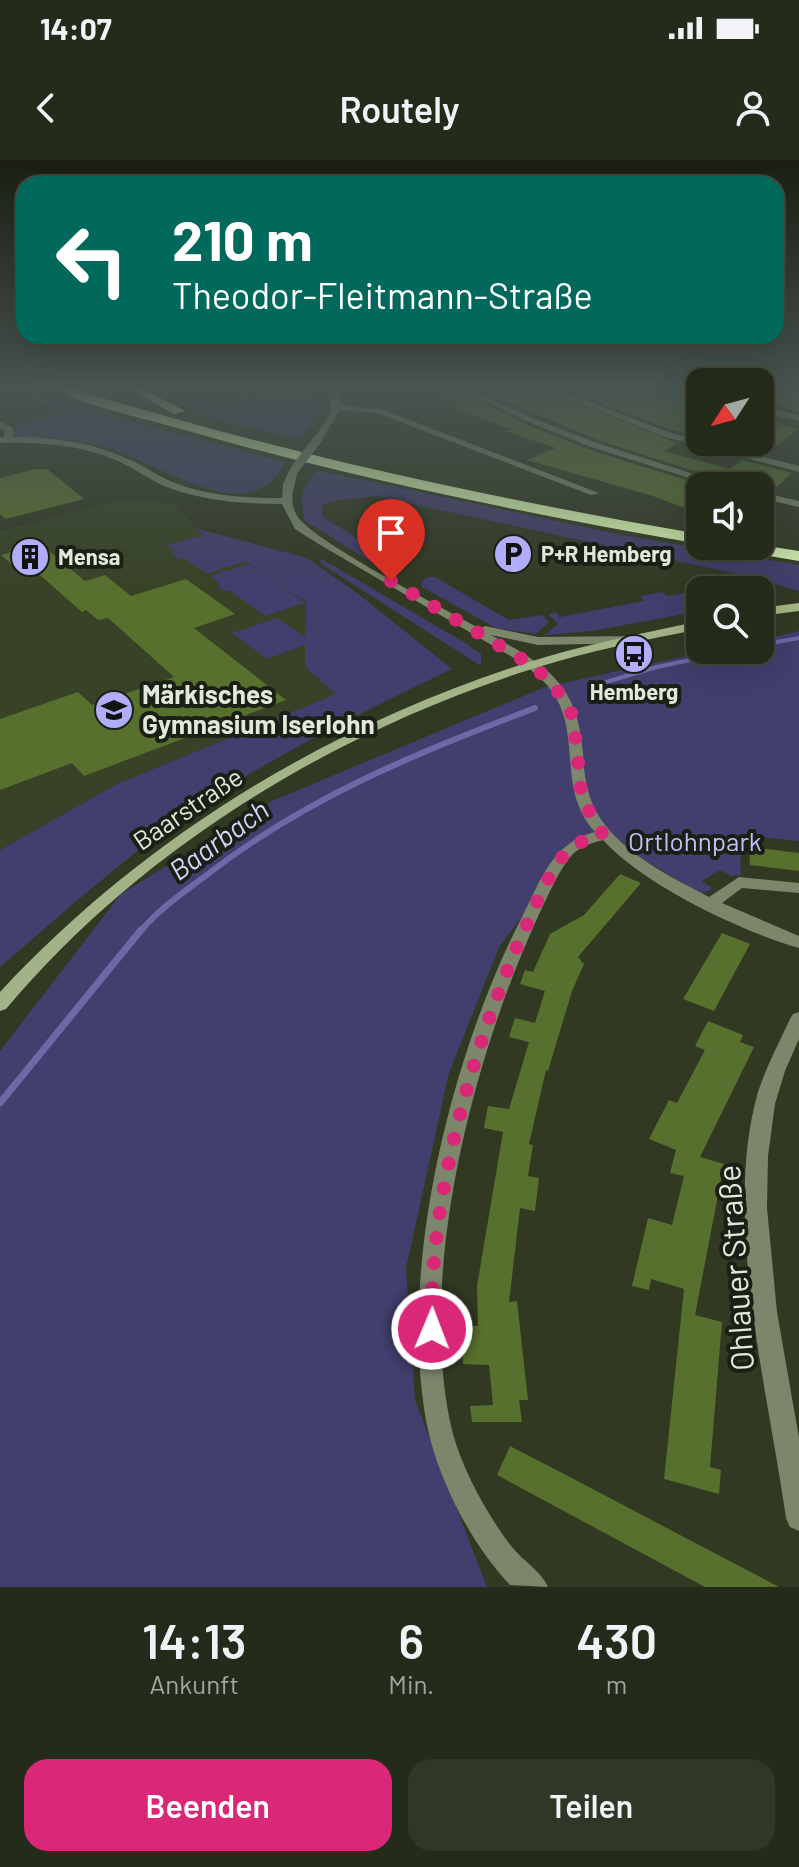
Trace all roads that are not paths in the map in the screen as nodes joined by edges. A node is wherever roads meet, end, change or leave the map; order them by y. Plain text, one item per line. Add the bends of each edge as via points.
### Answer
1 (113, 457) edge
2 (303, 457) edge
3 (305, 457) edge
4 (338, 457) edge
5 (498, 457) edge
6 (631, 457) edge
7 (752, 457) edge
8 (799, 469) edge
9 (686, 475) edge
10 (594, 493) dead end
11 (774, 498) edge
12 (286, 499) junction
13 (799, 504) edge
14 (686, 527) edge
15 (686, 536) edge
16 (774, 542) edge
17 (799, 546) edge
18 (774, 552) edge
19 (799, 556) edge
20 (799, 607) edge
21 (774, 610) edge
22 (799, 618) edge
23 (774, 621) edge
24 (464, 624) junction
25 (686, 628) edge
26 (641, 638) junction
27 (532, 665) junction
28 (603, 835) junction
29 (799, 888) edge
30 (710, 904) junction
31 (799, 942) edge
32 (0, 1004) edge
33 (799, 1019) edge
34 (799, 1518) edge
35 (534, 1587) edge

1 - 12 street via 173,486 240,500
2 - 15 highway
3 - 12 street, bridge via 288,482
4 - 14 highway
5 - 10 street
6 - 9 street
7 - 8 street
11 - 13 street
12 - 24 street via 289,515 317,539
16 - 17 highway
18 - 19 highway
20 - 21 main road
22 - 23 main road
24 - 26 street via 538,641
24 - 27 street
25 - 26 main road, Baarstraße
26 - 27 main road, Baarstraße
27 - 28 street via 553,684 573,716 582,799
27 - 32 main road, Baarstraße via 383,723 255,792 117,887
28 - 30 street
28 - 35 street via 585,839 565,854 503,978 466,1095 445,1190 431,1305 441,1436 485,1532
29 - 30 street via 739,882
30 - 31 street
33 - 34 street, Ohlauer Straße via 768,1092 757,1164 767,1317

